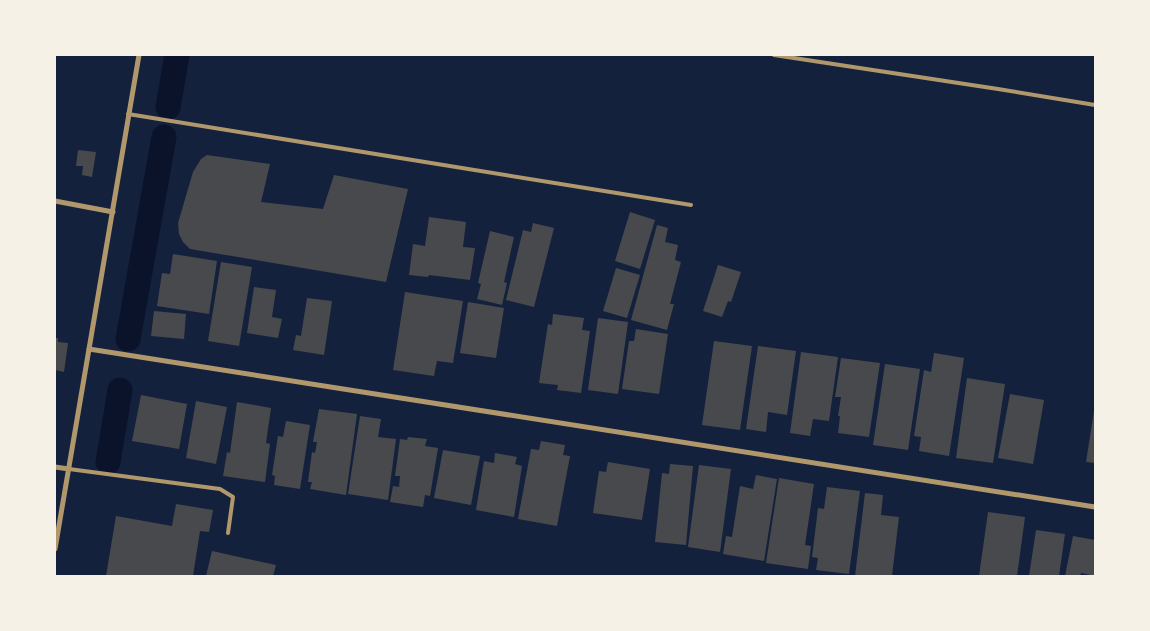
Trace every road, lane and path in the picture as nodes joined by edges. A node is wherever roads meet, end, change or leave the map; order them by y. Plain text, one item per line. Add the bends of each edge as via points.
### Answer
1 (139, 55) edge
2 (774, 55) edge
3 (1095, 105) edge
4 (128, 114) junction
5 (55, 202) edge
6 (691, 205) dead end
7 (112, 212) junction
8 (89, 349) junction
9 (55, 467) edge
10 (69, 470) junction
11 (1095, 507) edge
12 (228, 533) dead end
13 (55, 549) edge

1 - 4 street
2 - 3 lane
4 - 6 lane
4 - 7 street
5 - 7 street
7 - 8 street
8 - 10 street
8 - 11 street
9 - 10 street
10 - 12 lane via 220,489 233,497
10 - 13 street

